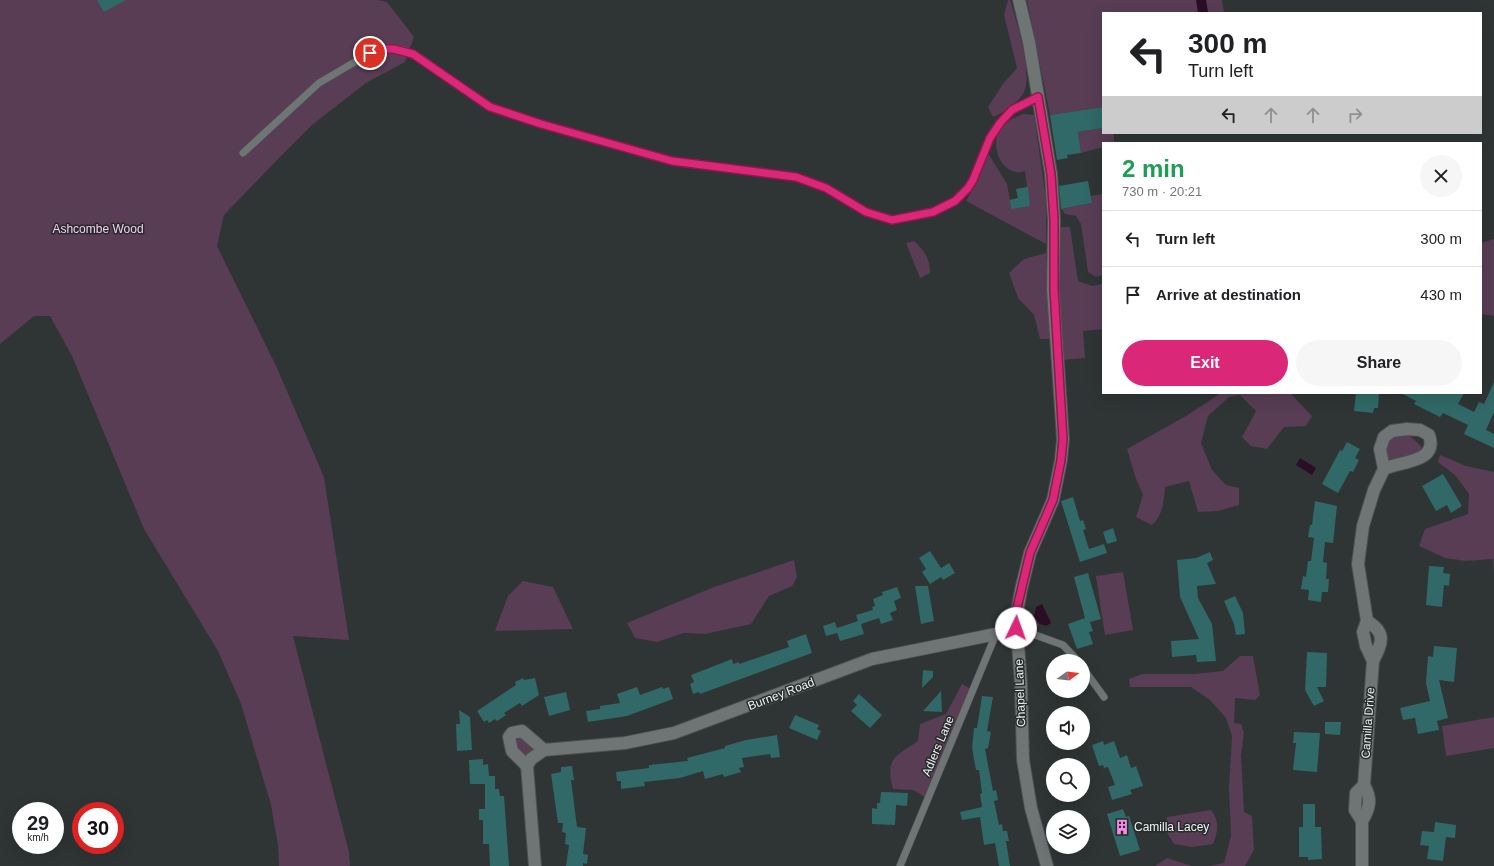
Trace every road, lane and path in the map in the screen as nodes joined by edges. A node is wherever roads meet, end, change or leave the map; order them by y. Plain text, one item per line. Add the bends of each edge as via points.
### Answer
1 (1018, 0) edge
2 (1038, 97) junction
3 (242, 153) dead end
4 (1384, 469) dead end
5 (1367, 620) junction
6 (1016, 628) junction
7 (996, 634) junction
8 (1072, 654) edge
9 (1373, 661) junction
10 (1090, 678) edge
11 (1104, 697) dead end
12 (544, 750) junction
13 (527, 766) junction
14 (535, 866) edge
15 (900, 866) edge
16 (1047, 866) edge
17 (1362, 866) edge

1 - 2 street, Chapel Lane via 1029,42
2 - 3 lane via 1012,110 1000,123 990,138 973,180 955,201 933,212 892,220 866,212 826,188 796,177 672,161 490,107 413,54 394,49 370,53 319,83
2 - 6 street, Chapel Lane via 1051,174 1054,290 1063,439 1053,500 1030,553 1017,608
4 - 5 street, Camilla Drive via 1374,490 1363,526 1360,549 1360,579
5 - 9 street, Camilla Drive via 1363,632
5 - 9 street, Camilla Drive via 1380,633 1381,645
6 - 7 street, Burney Road
6 - 8 lane via 1064,645
6 - 16 street, Chapel Lane via 1021,684 1021,738 1026,784
7 - 12 street, Burney Road via 883,655 674,733 625,743
7 - 15 lane, Adlers Lane
9 - 17 street, Camilla Drive via 1364,785 1356,793 1355,810 1362,821
10 - 11 lane
12 - 13 street via 531,759
12 - 13 street via 522,730 512,733 509,737 512,750
13 - 14 street

